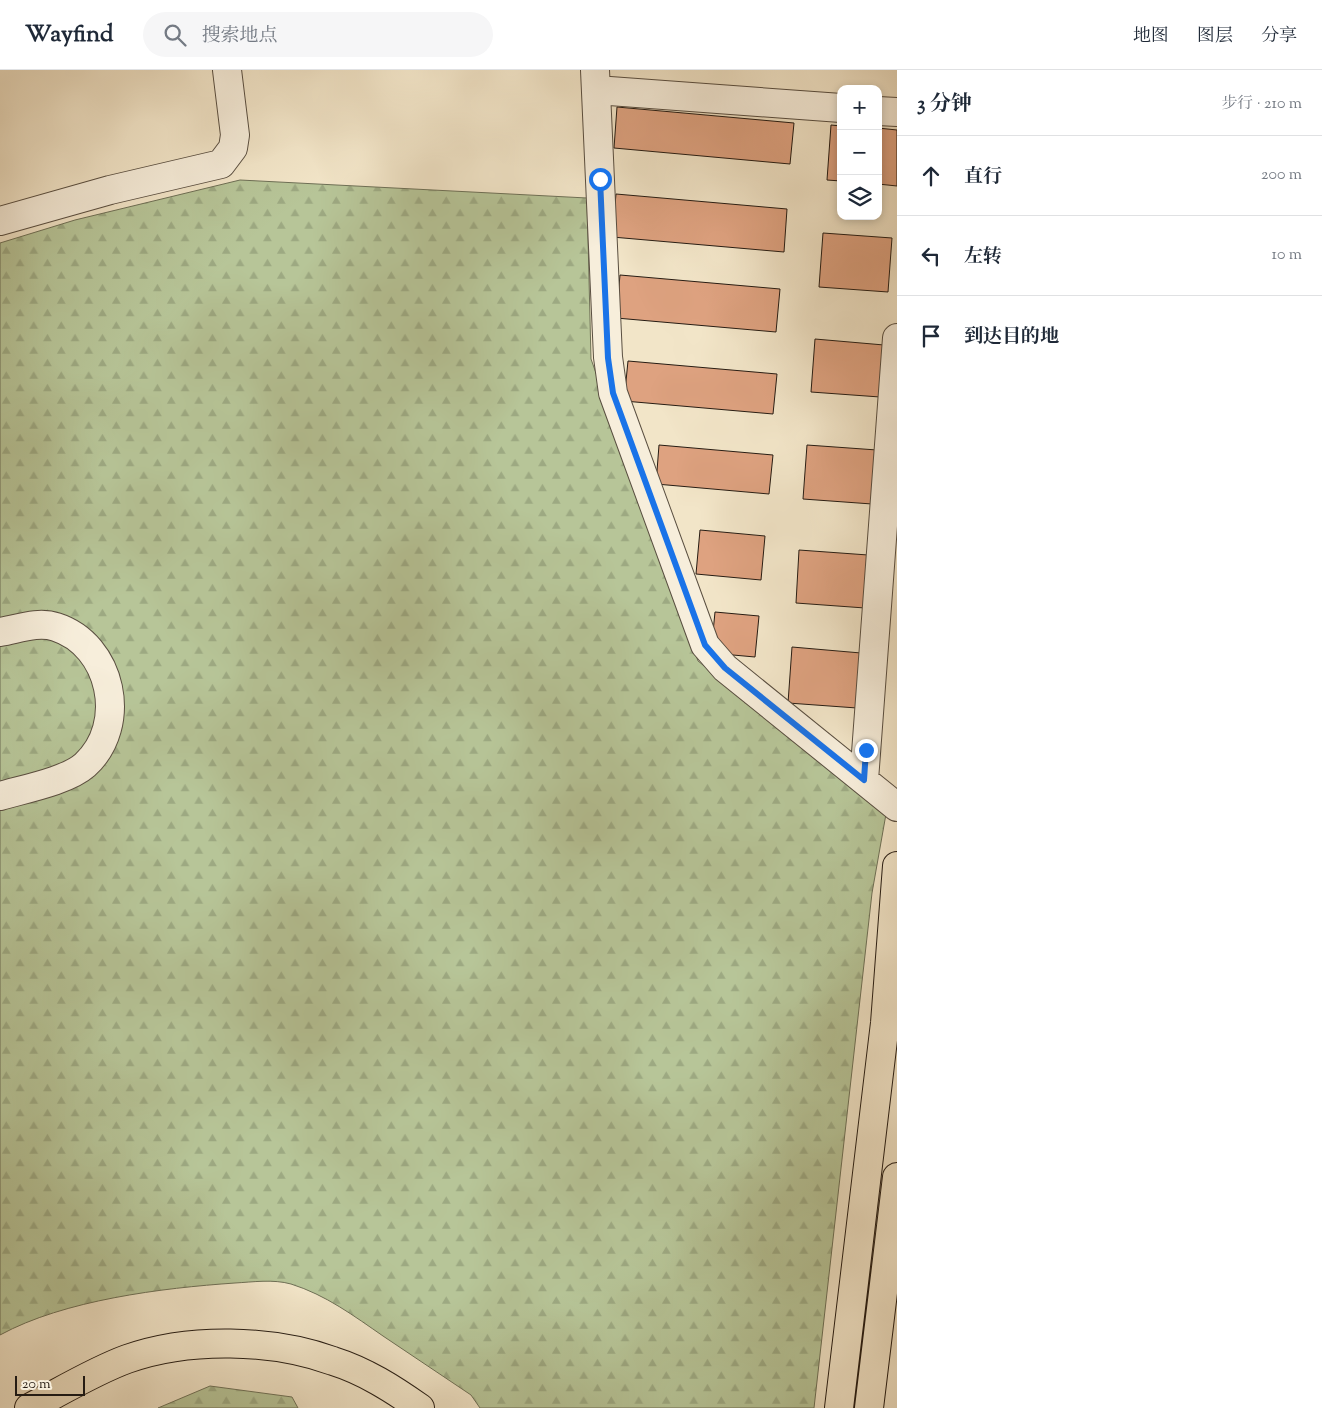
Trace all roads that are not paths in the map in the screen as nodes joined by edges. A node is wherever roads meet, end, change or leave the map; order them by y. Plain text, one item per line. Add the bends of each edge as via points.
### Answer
1 (227, 70) edge
2 (596, 80) edge
3 (837, 108) edge
4 (882, 111) edge
5 (897, 112) edge
6 (0, 221) edge
7 (897, 338) edge
8 (0, 632) edge
9 (864, 780) junction
10 (0, 796) edge
11 (897, 808) edge
12 (897, 866) edge
13 (897, 1177) edge
14 (28, 1408) edge
15 (69, 1408) edge
16 (389, 1408) edge
17 (420, 1408) edge
18 (839, 1408) edge
19 (869, 1408) edge

1 - 6 street via 235,135 234,148 221,164 119,187
2 - 3 street
2 - 9 street via 608,358 613,393 705,645 725,668
4 - 5 street
7 - 9 street
8 - 10 street via 42,624 56,627 81,640 99,661 110,701 102,743 84,766 70,774
9 - 11 street
12 - 18 main road via 885,1023
13 - 19 main road
14 - 17 main road via 127,1359 183,1347 239,1344 302,1352 334,1361 364,1373
15 - 16 main road via 134,1376 185,1365 238,1362 268,1363 320,1375 356,1389

